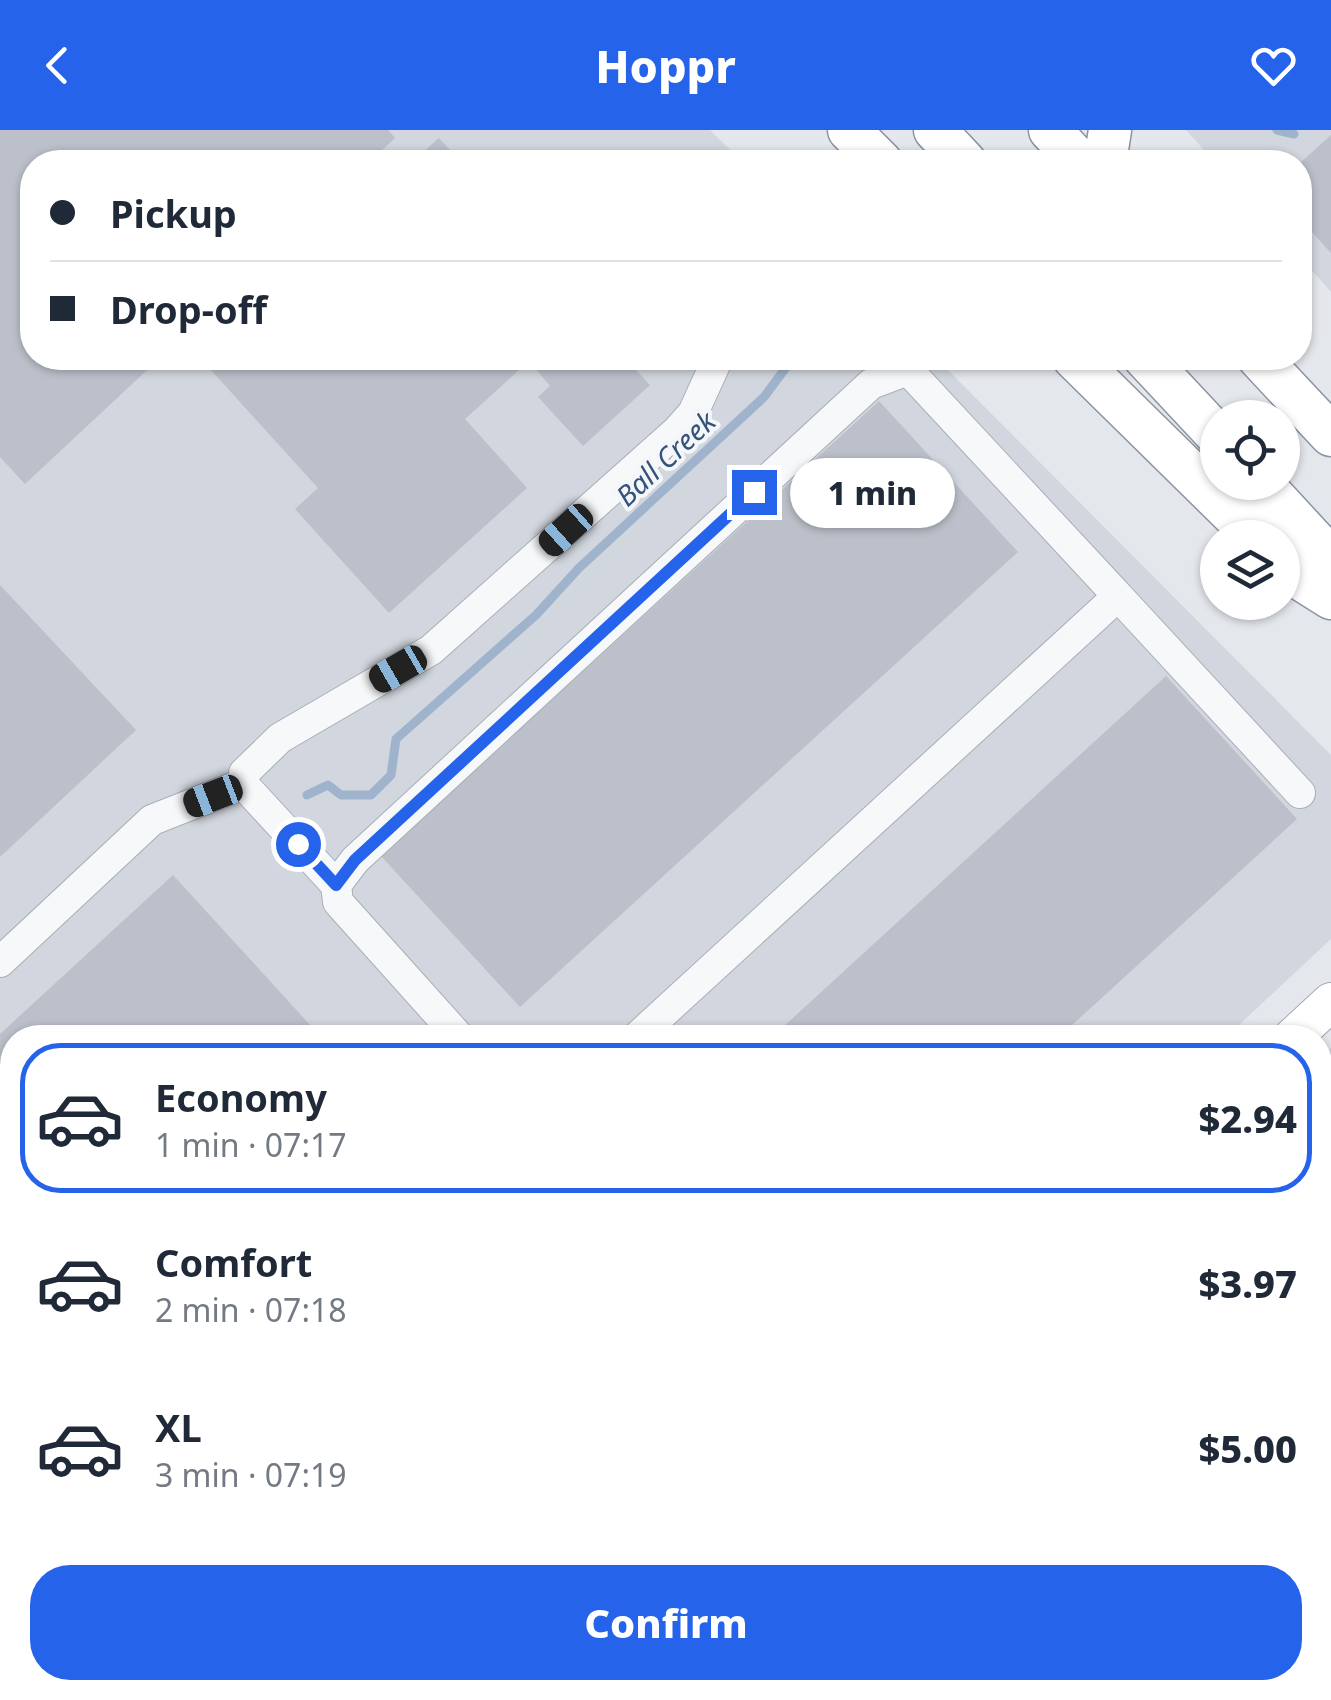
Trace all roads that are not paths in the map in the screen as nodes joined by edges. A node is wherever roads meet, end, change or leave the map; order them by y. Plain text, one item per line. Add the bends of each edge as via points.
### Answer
1 (849, 130) edge
2 (936, 130) edge
3 (1050, 130) edge
4 (869, 150) edge
5 (954, 150) edge
6 (1069, 150) edge
7 (713, 370) edge
8 (1086, 370) edge
9 (1155, 370) edge
10 (1271, 370) edge
11 (1200, 417) edge
12 (1331, 435) edge
13 (1277, 500) edge
14 (1240, 520) edge
15 (1331, 559) edge
16 (1300, 579) edge
17 (1118, 596) junction
18 (1331, 598) edge
19 (243, 784) junction
20 (1300, 793) dead end
21 (336, 885) junction
22 (0, 962) edge
23 (1331, 1002) edge
24 (448, 1025) edge
25 (650, 1025) edge
26 (1306, 1025) edge

1 - 4 highway
2 - 5 highway
3 - 6 highway
7 - 19 street via 678,431 432,650 280,738 244,772
8 - 14 highway
9 - 11 highway
10 - 12 highway
13 - 15 highway
16 - 18 highway
17 - 20 street
17 - 21 street via 918,377 908,370 891,375 871,384 355,860
17 - 25 street
19 - 21 street
19 - 22 street via 152,820
21 - 24 street via 338,902
23 - 26 main road

